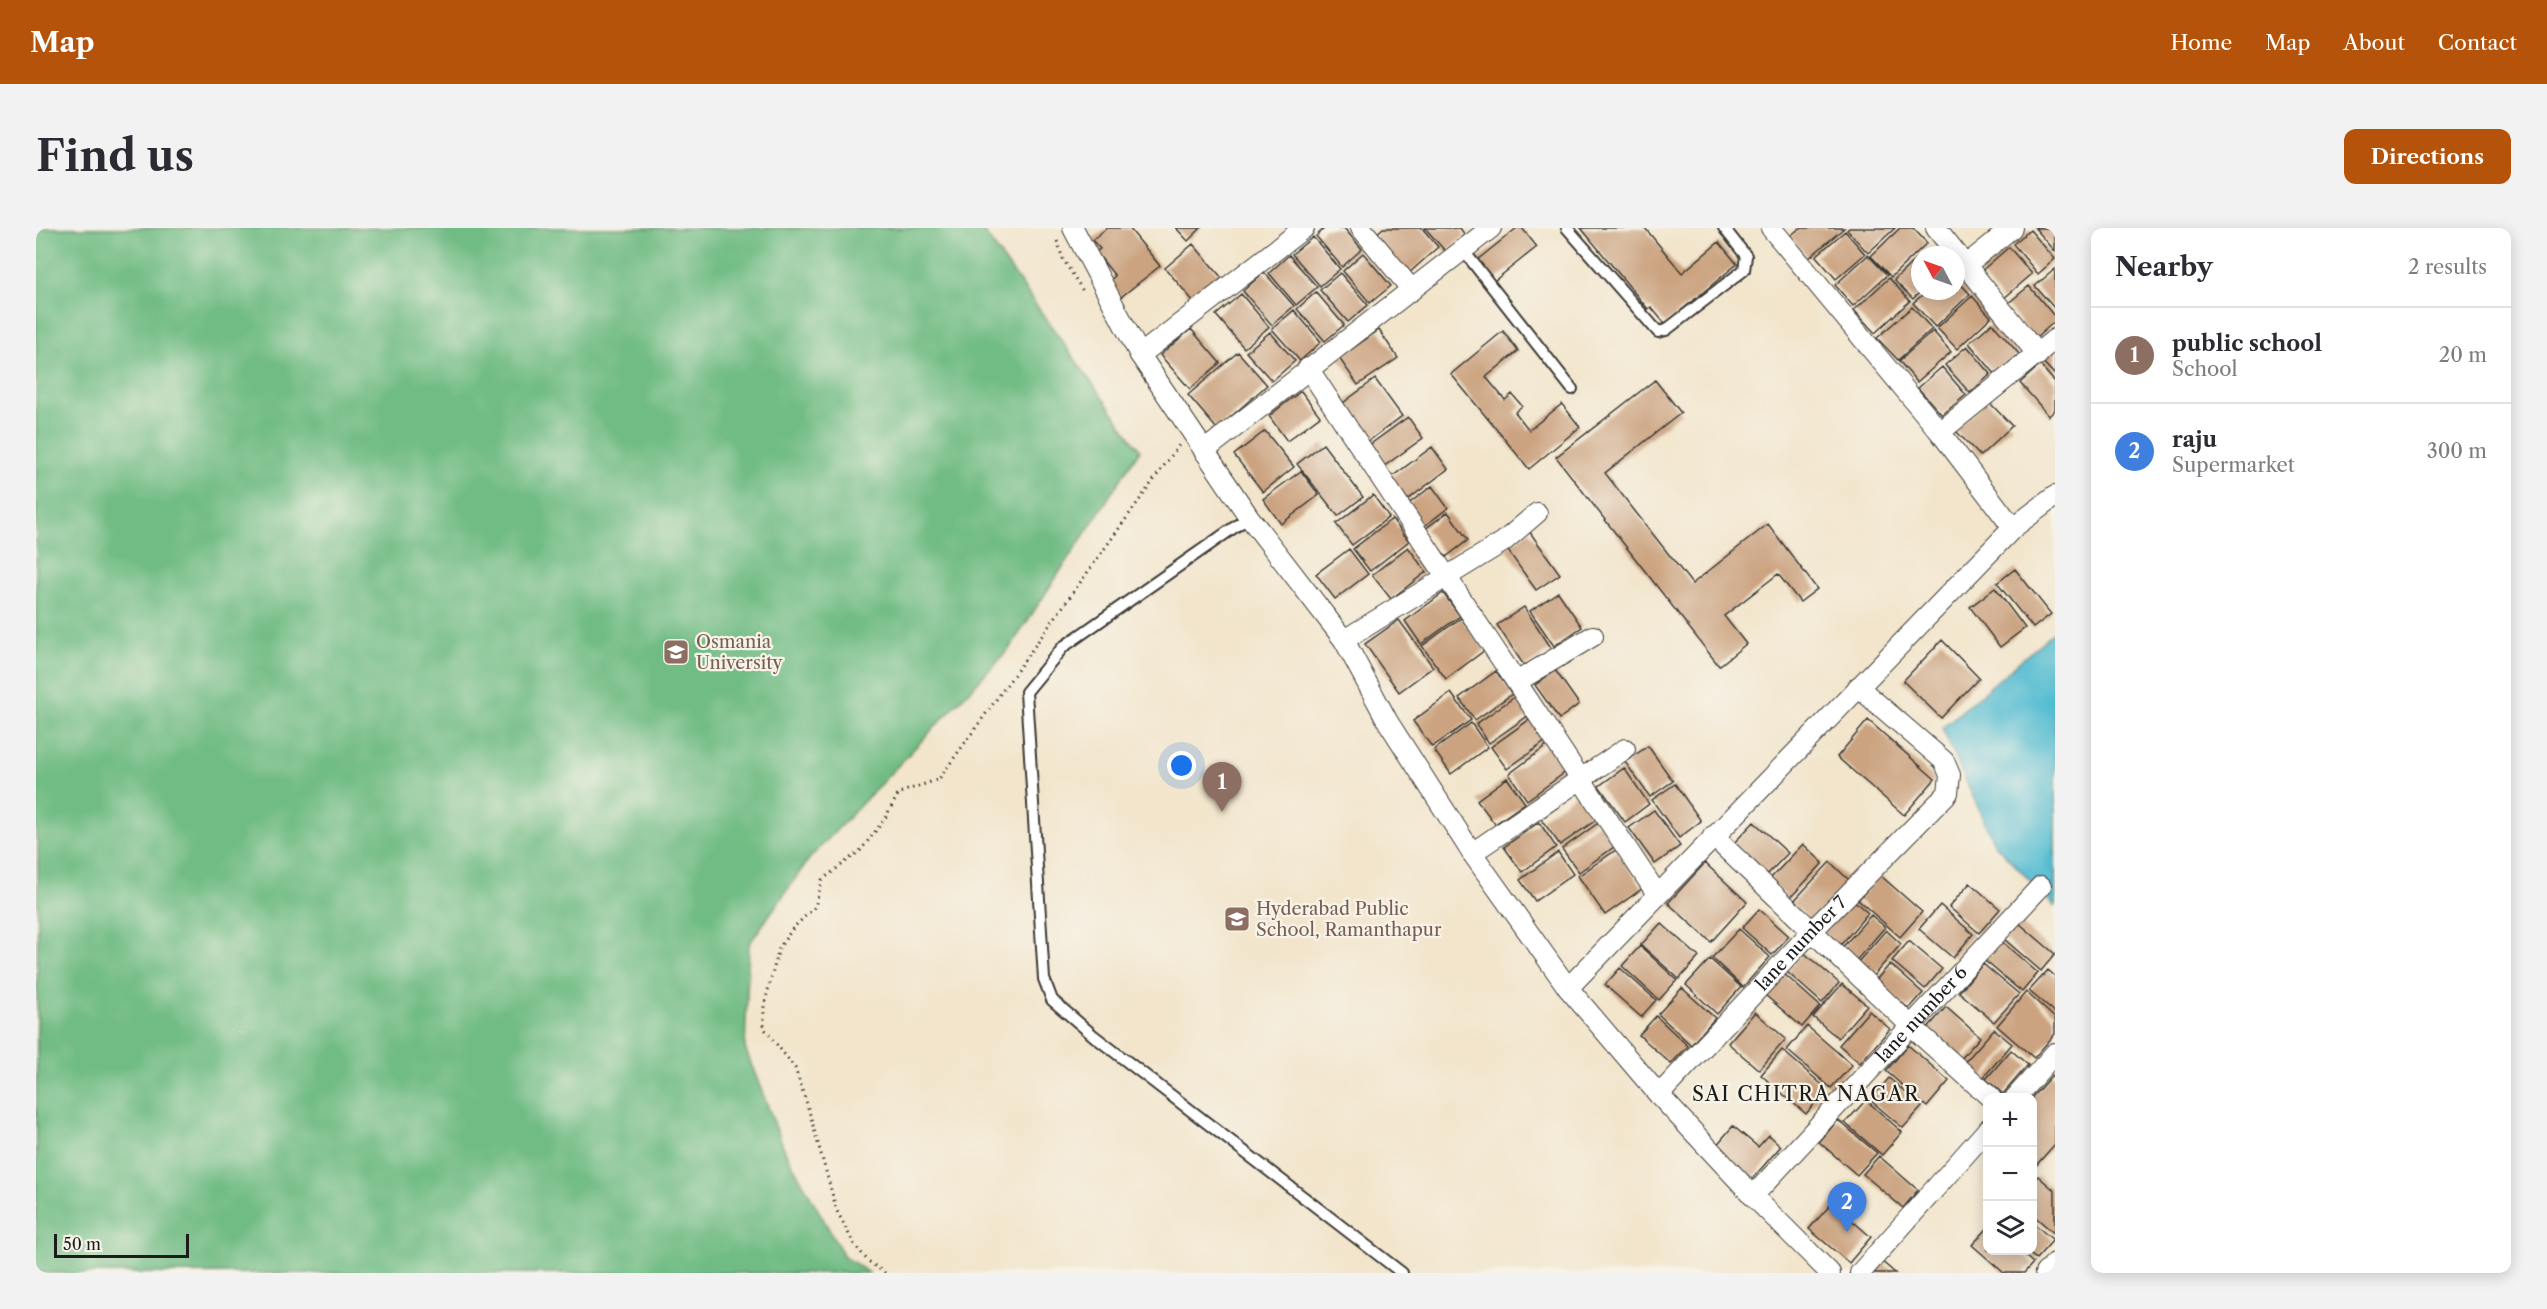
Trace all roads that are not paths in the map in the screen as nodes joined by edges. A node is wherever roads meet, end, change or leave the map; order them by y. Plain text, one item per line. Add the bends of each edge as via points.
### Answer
1 (1305, 228) edge
2 (1361, 228) edge
3 (1491, 228) edge
4 (1567, 228) edge
5 (1724, 228) edge
6 (1771, 228) edge
7 (1936, 228) edge
8 (2012, 228) edge
9 (1071, 232) edge
10 (1463, 250) junction
11 (1966, 265) junction
12 (1412, 291) junction
13 (2055, 339) edge
14 (1140, 355) junction
15 (2038, 355) junction
16 (1308, 368) junction
17 (1572, 389) dead end
18 (1940, 432) junction
19 (1204, 451) junction
20 (2055, 496) edge
21 (1537, 513) dead end
22 (1249, 517) junction
23 (2013, 528) junction
24 (1447, 575) junction
25 (1593, 636) dead end
26 (1344, 640) junction
27 (1518, 681) junction
28 (1858, 687) junction
29 (1625, 749) dead end
30 (1581, 778) junction
31 (1713, 836) junction
32 (1472, 853) junction
33 (2041, 886) dead end
34 (1657, 894) junction
35 (1812, 931) junction
36 (1568, 988) junction
37 (1911, 1026) junction
38 (2055, 1053) edge
39 (1985, 1093) edge
40 (2019, 1093) edge
41 (1659, 1095) junction
42 (1983, 1135) edge
43 (1753, 1196) junction
44 (2055, 1263) edge
45 (1402, 1273) edge
46 (1830, 1273) edge
47 (1860, 1273) edge
48 (2045, 1273) edge

1 - 14 street
2 - 12 street
3 - 10 street
4 - 5 lane via 1658,332 1666,330 1744,270 1746,256
6 - 18 street
7 - 11 street
8 - 11 street
9 - 14 street
10 - 12 street
10 - 17 lane
11 - 15 street
12 - 16 street
13 - 15 street
14 - 19 street
15 - 18 street
16 - 19 street
16 - 24 street
18 - 23 street
19 - 22 street
20 - 23 street
21 - 24 street via 1503,542
22 - 26 street
22 - 45 lane via 1063,647 1026,692 1044,979 1052,1000 1094,1036
23 - 28 street
24 - 26 street
24 - 27 street
25 - 27 street
26 - 32 street via 1388,722
27 - 30 street
28 - 31 street
28 - 35 street, lane number 7 via 1944,761 1950,775 1948,793
29 - 30 street
30 - 32 street
30 - 34 street
31 - 34 street
31 - 35 street
32 - 36 street
33 - 37 street, lane number 6
34 - 36 street
35 - 37 street
35 - 41 street, lane number 7
36 - 41 street
37 - 39 street
37 - 43 street, lane number 6
38 - 40 street
41 - 43 street
42 - 47 street
43 - 46 street
44 - 48 street

